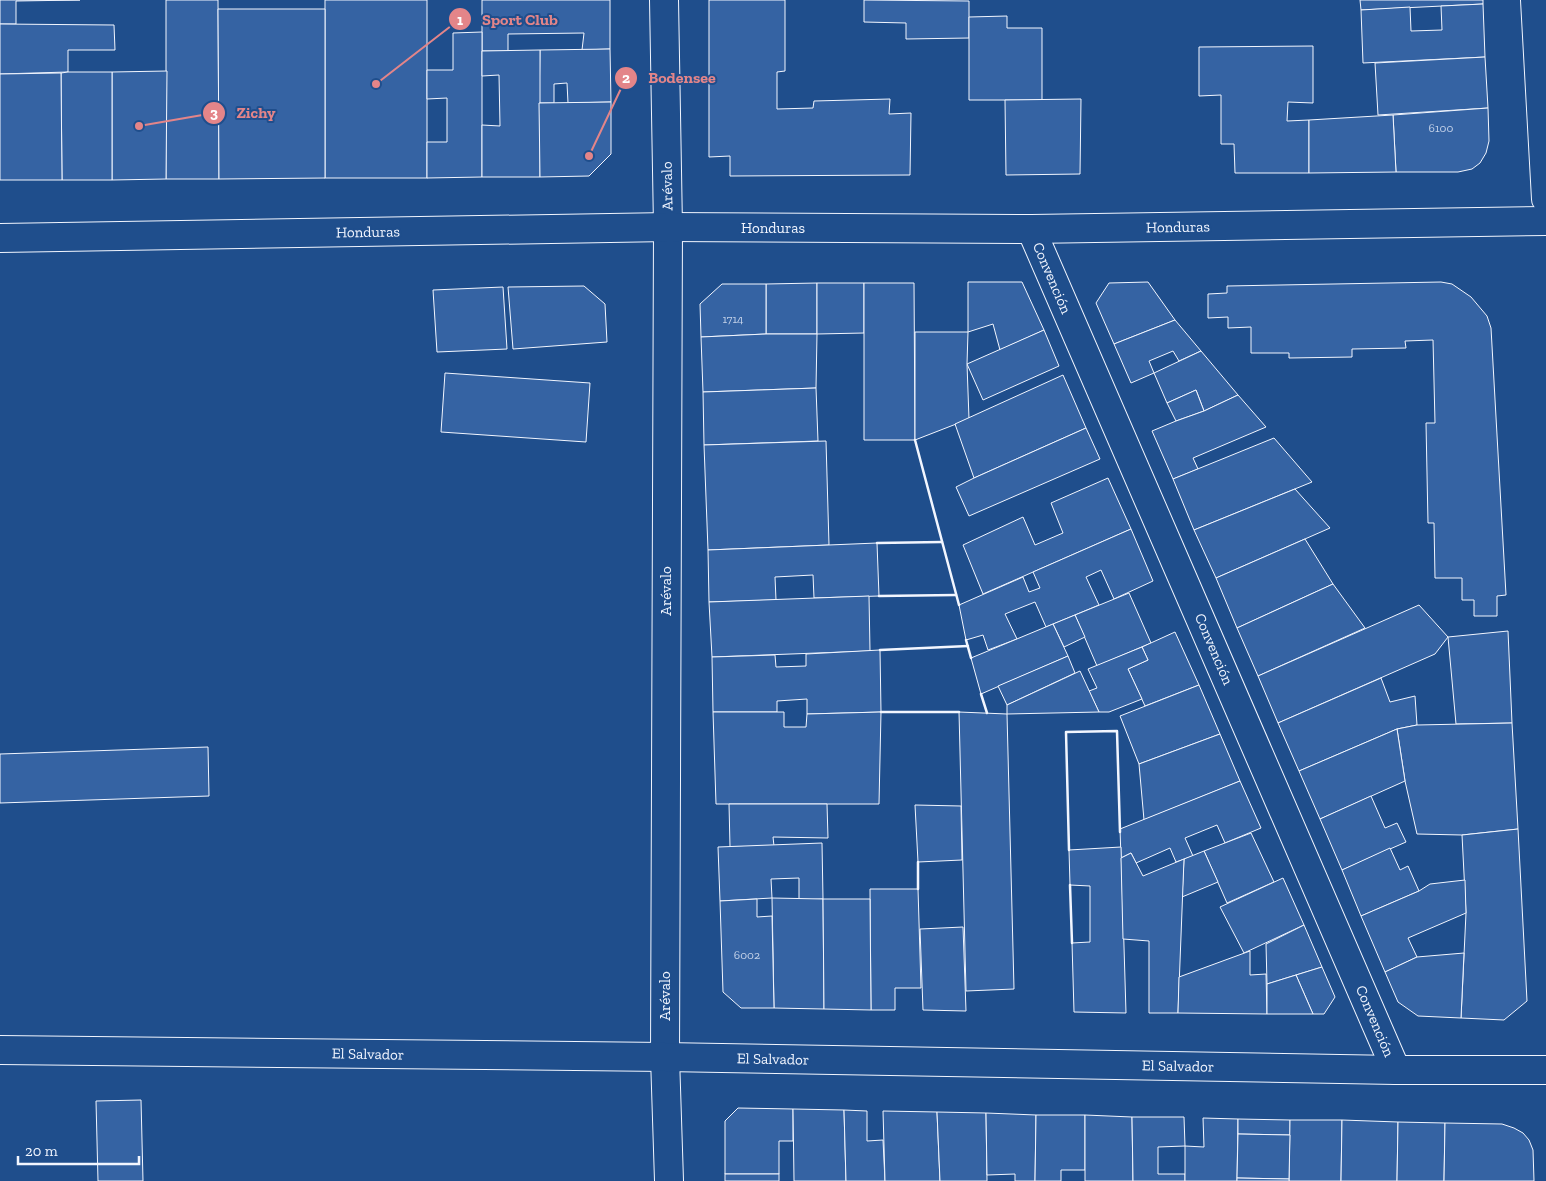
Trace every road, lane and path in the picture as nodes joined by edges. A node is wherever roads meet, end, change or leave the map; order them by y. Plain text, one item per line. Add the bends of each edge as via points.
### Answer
1 (664, 0) edge
2 (1535, 0) edge
3 (1546, 199) edge
4 (1546, 221) edge
5 (668, 227) junction
6 (1031, 229) junction
7 (0, 238) edge
8 (0, 1050) edge
9 (665, 1057) junction
10 (1396, 1070) junction
11 (1546, 1070) edge
12 (669, 1181) edge

1 - 5 street, Arévalo
2 - 3 street
4 - 6 street, Honduras
5 - 6 street, Honduras
5 - 7 street, Honduras
5 - 9 street, Arévalo
6 - 10 street, Convención
8 - 9 street, El Salvador
9 - 10 street, El Salvador
9 - 12 street, Arévalo
10 - 11 street, El Salvador

